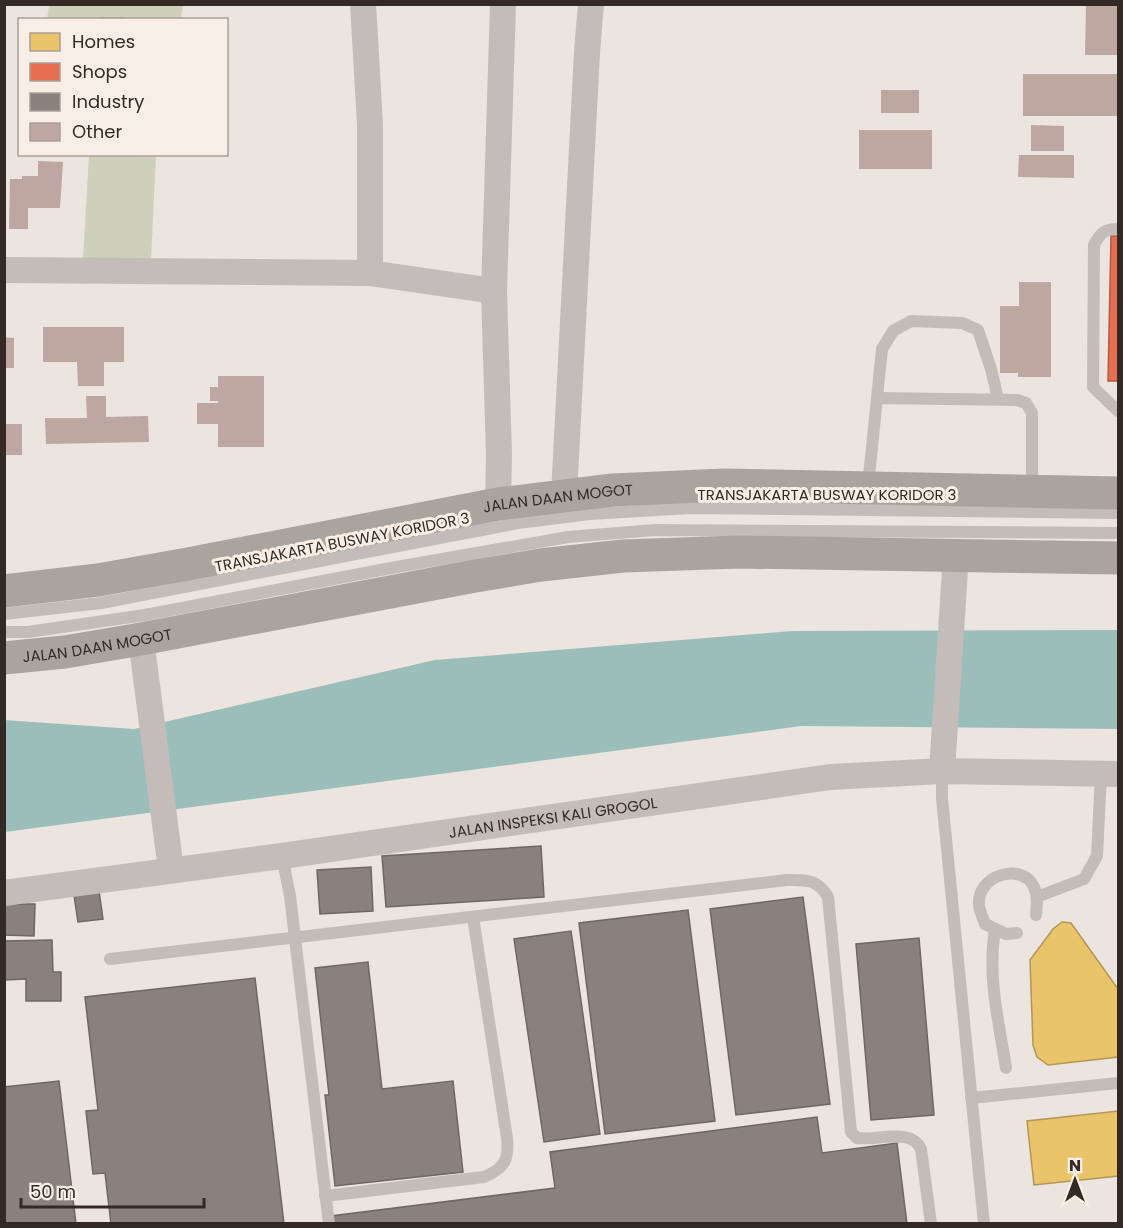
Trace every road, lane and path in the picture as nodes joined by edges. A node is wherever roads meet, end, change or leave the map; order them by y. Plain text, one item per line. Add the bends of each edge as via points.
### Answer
1 (363, 4) edge
2 (503, 4) edge
3 (591, 4) edge
4 (1119, 229) edge
5 (4, 270) edge
6 (370, 273) junction
7 (494, 291) junction
8 (877, 398) junction
9 (998, 399) junction
10 (1119, 411) edge
11 (868, 487) junction
12 (1032, 492) junction
13 (1119, 493) edge
14 (564, 495) junction
15 (498, 504) junction
16 (1119, 513) edge
17 (1119, 533) edge
18 (956, 554) junction
19 (1119, 558) edge
20 (4, 591) edge
21 (4, 614) edge
22 (4, 633) edge
23 (142, 647) junction
24 (4, 658) edge
25 (942, 761) junction
26 (1110, 774) edge
27 (282, 856) junction
28 (170, 863) junction
29 (4, 893) edge
30 (1037, 897) junction
31 (1036, 915) dead end
32 (473, 917) junction
33 (995, 930) junction
34 (1017, 933) dead end
35 (295, 937) junction
36 (110, 959) dead end
37 (1006, 1068) dead end
38 (1119, 1083) edge
39 (971, 1098) junction
40 (326, 1196) junction
41 (329, 1224) edge
42 (931, 1224) edge
43 (984, 1224) edge

1 - 6 street via 370,124
2 - 7 street
3 - 14 street
4 - 10 lane via 1099,234 1094,245 1093,387
5 - 6 street
6 - 7 street
7 - 15 street
8 - 9 lane
8 - 9 lane via 882,349 893,331 911,321 963,323 978,330
8 - 11 lane
9 - 12 lane via 1026,403 1032,413
11 - 12 highway, JALAN DAAN MOGOT
11 - 14 highway, JALAN DAAN MOGOT via 724,484
12 - 13 highway, JALAN DAAN MOGOT
14 - 15 highway, JALAN DAAN MOGOT
15 - 20 highway, JALAN DAAN MOGOT via 98,580
16 - 21 lane, TRANSJAKARTA BUSWAY KORIDOR 3 via 690,508 590,514 518,523 101,603
17 - 22 lane via 655,530 568,537 145,615
18 - 19 highway, JALAN DAAN MOGOT
18 - 23 highway, JALAN DAAN MOGOT via 739,552 623,556 541,565
18 - 25 street
23 - 24 highway, JALAN DAAN MOGOT
23 - 28 street
25 - 26 street, JALAN INSPEKSI KALI GROGOL
25 - 27 street, JALAN INSPEKSI KALI GROGOL
25 - 39 lane via 942,798
26 - 30 lane via 1097,856 1084,879
27 - 28 street, JALAN INSPEKSI KALI GROGOL
27 - 35 lane
28 - 29 street, JALAN INSPEKSI KALI GROGOL
30 - 31 lane
30 - 33 lane via 1034,884 1020,875 1006,873 990,878 979,904 985,924
32 - 35 lane
32 - 40 lane via 507,1138 505,1162 484,1178
32 - 42 lane via 787,880 821,885 828,897 851,1132 862,1139 907,1137 919,1143
33 - 34 lane
33 - 37 lane via 992,971
35 - 36 lane
35 - 40 lane
38 - 39 lane
39 - 43 lane
40 - 41 lane

